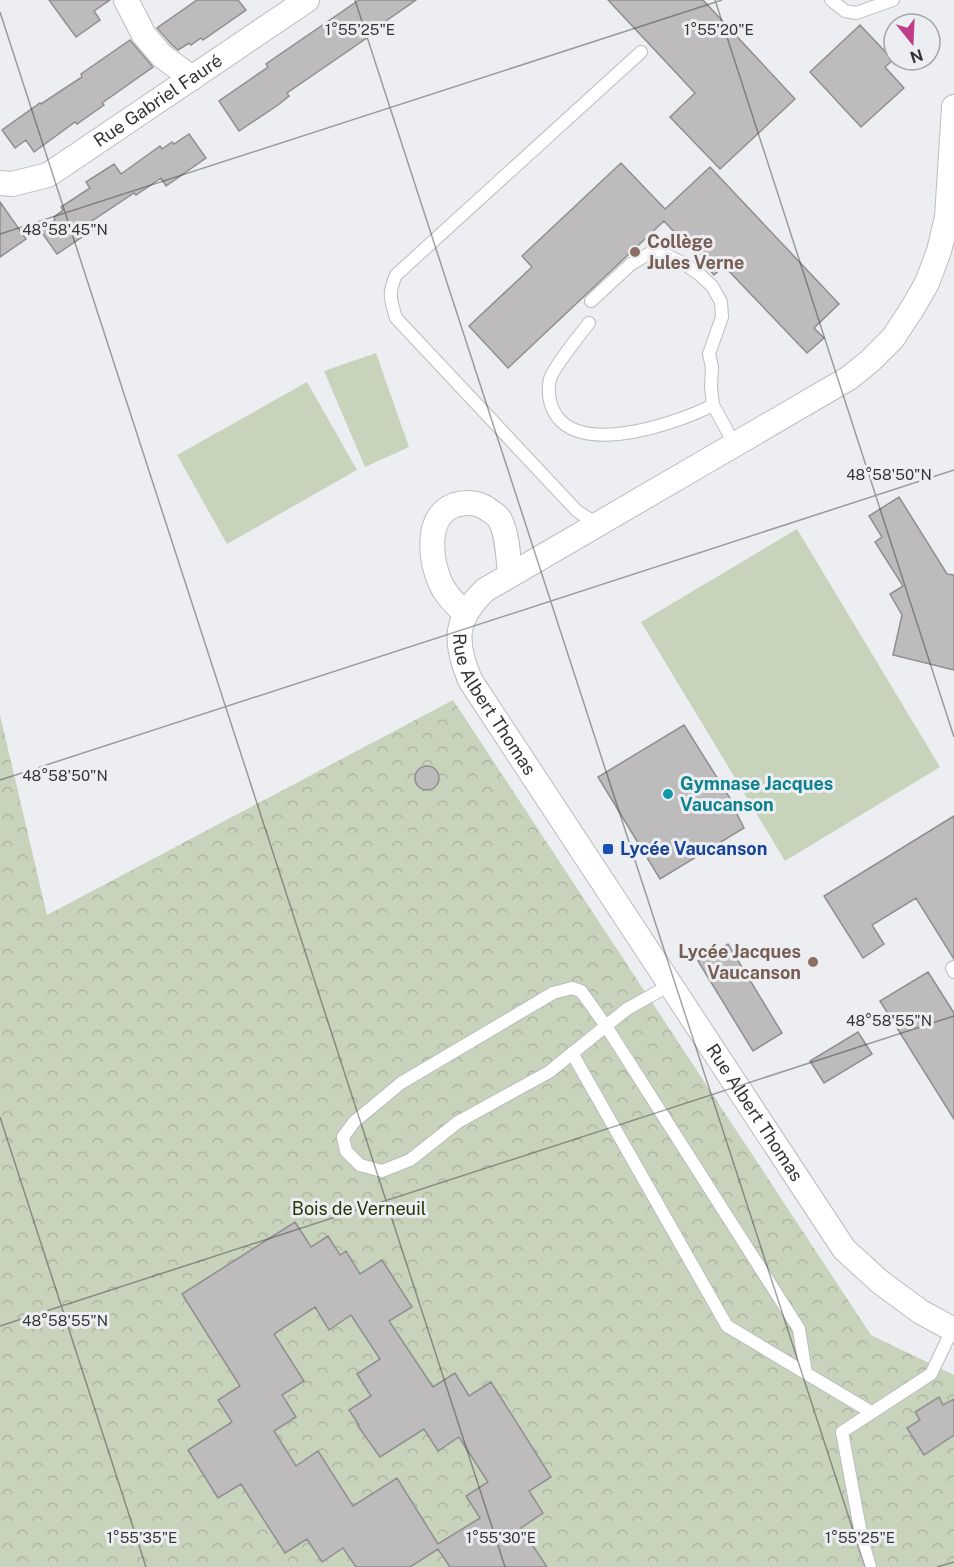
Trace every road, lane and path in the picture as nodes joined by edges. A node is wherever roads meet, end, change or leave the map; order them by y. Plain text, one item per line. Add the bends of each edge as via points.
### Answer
1 (126, 0) edge
2 (307, 0) edge
3 (831, 0) edge
4 (893, 0) edge
5 (641, 52) dead end
6 (192, 78) junction
7 (954, 107) edge
8 (0, 183) edge
9 (591, 301) dead end
10 (589, 323) dead end
11 (713, 405) junction
12 (735, 445) junction
13 (597, 524) junction
14 (510, 574) junction
15 (465, 614) junction
16 (954, 967) edge
17 (954, 972) edge
18 (670, 985) junction
19 (606, 1026) junction
20 (573, 1053) junction
21 (953, 1331) edge
22 (806, 1373) junction
23 (872, 1412) junction
24 (870, 1567) edge

1 - 6 street via 144,35 162,56
2 - 6 street, Rue Gabriel Fauré
3 - 4 lane via 845,11 856,13
5 - 13 lane via 396,274 390,290 396,318 577,511
6 - 8 street, Rue Gabriel Fauré via 48,175
7 - 12 street, Rue Albert Thomas via 947,216 927,283 912,309 893,338 849,378
9 - 11 lane via 631,264 650,253 666,255 699,274 721,302 722,317 708,354
10 - 11 lane via 550,377 551,408 570,429 611,435 664,424
11 - 12 lane
12 - 13 street, Rue Albert Thomas
13 - 14 street, Rue Albert Thomas
14 - 15 street, Rue Albert Thomas via 485,590
14 - 15 street via 499,517 482,505 464,502 447,508 436,521 431,542 440,583
15 - 18 street, Rue Albert Thomas via 459,644 470,680
16 - 17 lane
18 - 19 lane
18 - 21 street, Rue Albert Thomas via 844,1249 880,1282
19 - 20 lane
19 - 20 lane via 581,991 572,988 553,993 400,1083 354,1122 343,1137 346,1151 360,1165 382,1171 410,1160 458,1122 549,1072
19 - 22 lane via 799,1329
20 - 22 lane via 727,1326
21 - 23 lane via 931,1374
22 - 23 lane
23 - 24 lane via 842,1432

